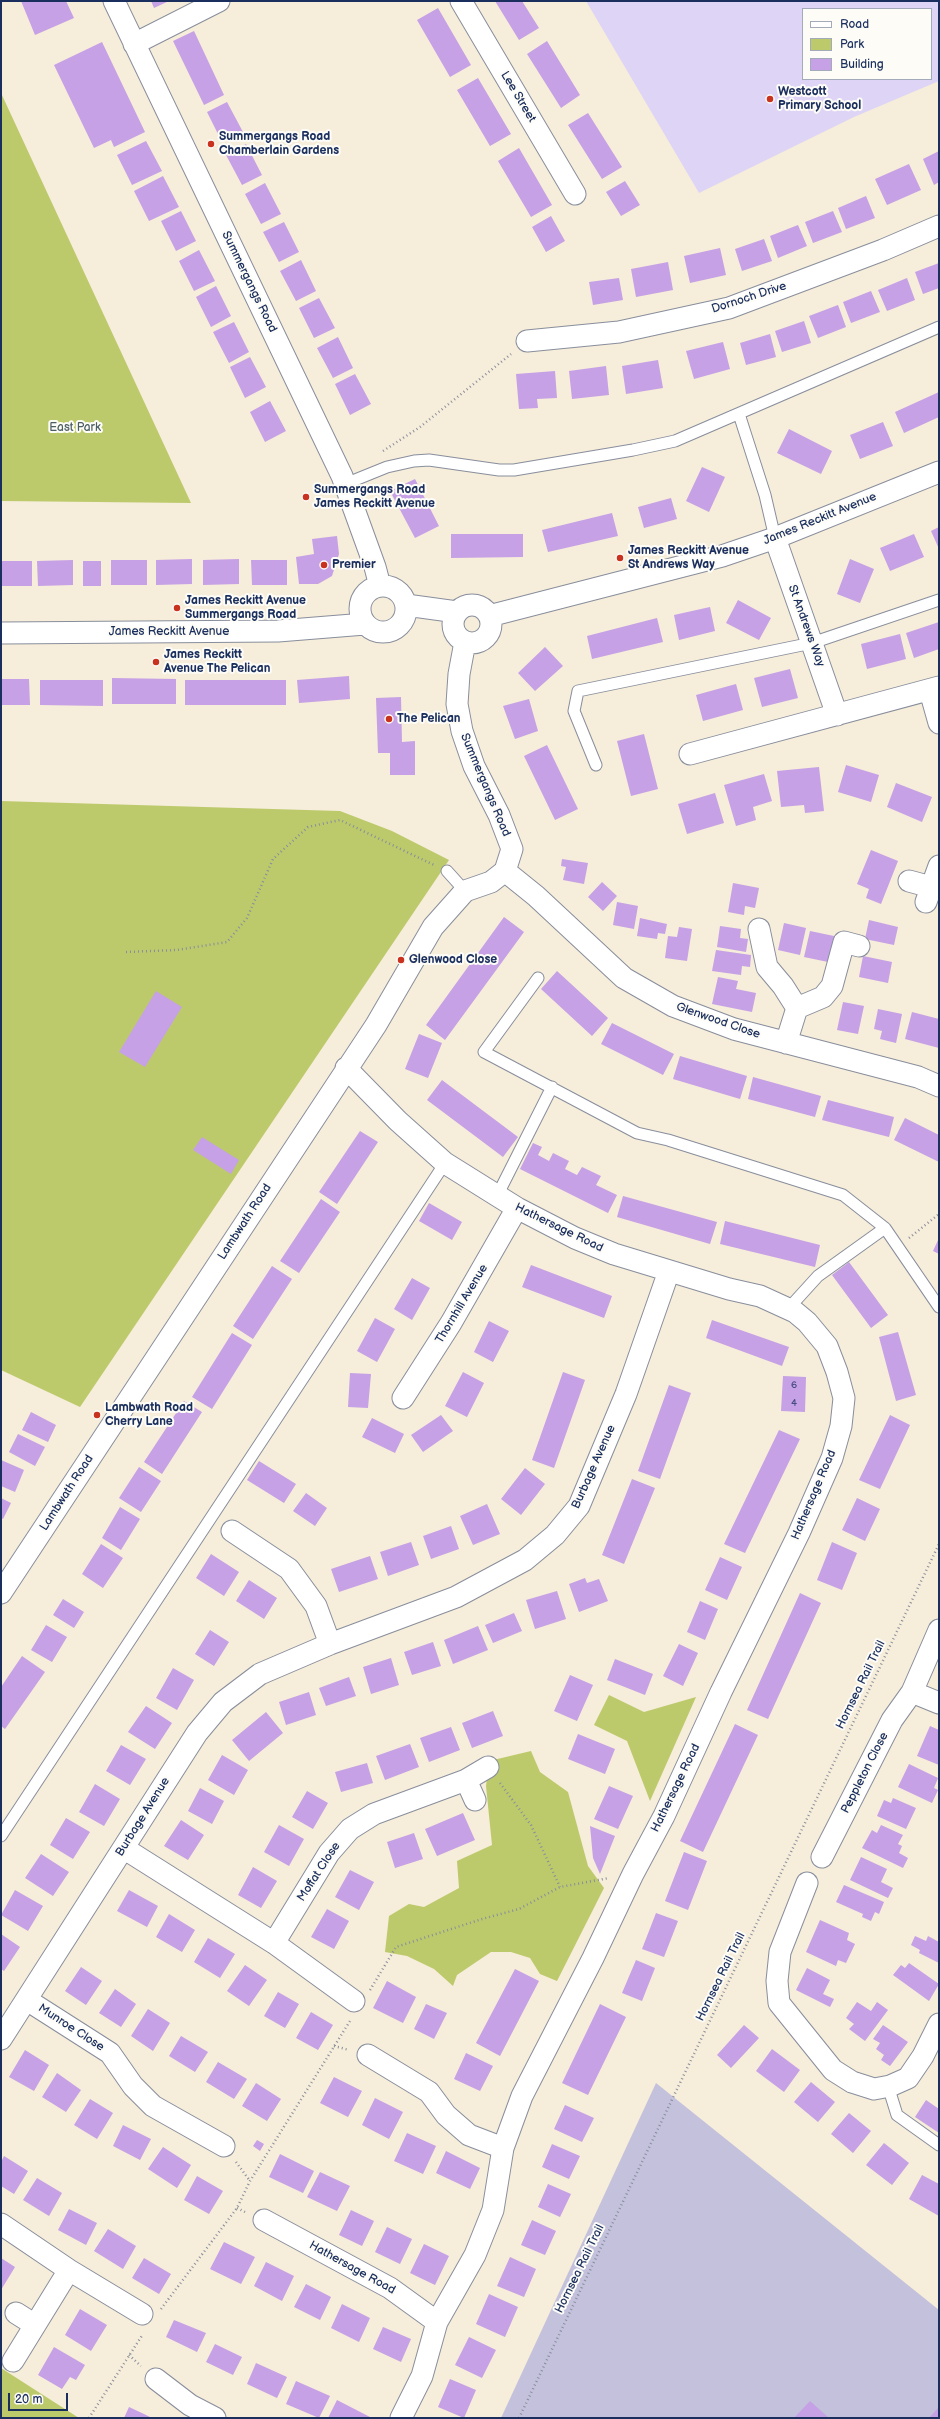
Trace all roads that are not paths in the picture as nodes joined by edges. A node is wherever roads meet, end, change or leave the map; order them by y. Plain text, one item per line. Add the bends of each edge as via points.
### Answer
1 (114, 1) edge
2 (219, 1) edge
3 (461, 1) edge
4 (134, 44) junction
5 (576, 194) dead end
6 (939, 226) edge
7 (939, 327) edge
8 (527, 341) road end
9 (739, 414) junction
10 (939, 472) edge
11 (345, 484) junction
12 (775, 538) junction
13 (378, 576) junction
14 (939, 600) edge
15 (405, 613) junction
16 (489, 616) junction
17 (454, 617) junction
18 (365, 624) junction
19 (1, 633) edge
20 (465, 642) junction
21 (812, 643) junction
22 (935, 689) edge
23 (838, 715) junction
24 (939, 723) edge
25 (690, 754) dead end
26 (596, 765) dead end
27 (939, 866) edge
28 (447, 871) road end
29 (505, 871) junction
30 (908, 881) dead end
31 (465, 891) junction
32 (759, 929) dead end
33 (858, 946) dead end
34 (538, 978) dead end
35 (797, 1008) junction
36 (786, 1043) junction
37 (346, 1068) junction
38 (939, 1086) edge
39 (552, 1087) junction
40 (445, 1163) junction
41 (497, 1196) junction
42 (518, 1208) junction
43 (885, 1228) junction
44 (669, 1272) junction
45 (939, 1307) edge
46 (788, 1309) junction
47 (403, 1398) dead end
48 (232, 1531) dead end
49 (4, 1581) edge
50 (939, 1630) edge
51 (330, 1644) junction
52 (912, 1692) junction
53 (939, 1703) edge
54 (488, 1766) road end
55 (466, 1780) junction
56 (475, 1800) dead end
57 (1, 1836) edge
58 (125, 1849) junction
59 (822, 1857) dead end
60 (807, 1883) dead end
61 (274, 1942) junction
62 (26, 2000) junction
63 (358, 2003) road end
64 (939, 2024) edge
65 (1, 2039) edge
66 (368, 2055) dead end
67 (888, 2086) junction
68 (939, 2145) edge
69 (224, 2146) dead end
70 (503, 2148) junction
71 (264, 2220) dead end
72 (1, 2224) edge
73 (69, 2270) junction
74 (16, 2313) dead end
75 (150, 2318) road end
76 (437, 2322) junction
77 (35, 2325) junction
78 (13, 2360) dead end
79 (156, 2379) dead end
80 (215, 2418) edge
81 (401, 2418) edge

1 - 4 street, Summergangs Road
2 - 4 street
3 - 5 street, Lee Street
4 - 11 street, Summergangs Road
6 - 8 street, Dornoch Drive via 729,308 619,332
7 - 9 lane
9 - 11 lane via 675,441 633,450 514,470 414,460 387,467
9 - 12 lane via 765,494
10 - 12 street, James Reckitt Avenue
11 - 13 street, Summergangs Road
12 - 16 street, James Reckitt Avenue via 722,556
12 - 21 street, St Andrews Way
13 - 15 street via 399,591
13 - 18 street via 361,602 361,617
14 - 21 lane
15 - 17 street
15 - 18 street via 399,626 385,632 378,632
16 - 17 street via 486,611 475,605 463,607
16 - 20 street via 491,622 488,635 478,643
17 - 20 street via 455,634
18 - 19 street, James Reckitt Avenue via 278,631
20 - 29 street, Summergangs Road via 457,704 462,731 474,766 512,849
21 - 23 street, St Andrews Way
21 - 26 lane via 578,691 574,711
22 - 23 street
22 - 24 street
23 - 25 street
27 - 30 street via 928,895
28 - 31 lane
29 - 31 street, Lambwath Road via 491,882
29 - 36 street, Glenwood Close via 536,896 624,978 673,1006
31 - 37 street, Lambwath Road via 433,927 376,1025
32 - 35 street via 767,967
33 - 35 street via 844,942 832,986 823,997
34 - 39 lane via 484,1052
35 - 36 street
36 - 38 street, Glenwood Close via 918,1077
37 - 40 street, Hathersage Road via 398,1121
37 - 49 street, Lambwath Road
39 - 41 lane
39 - 43 lane via 637,1133 668,1140 843,1195
40 - 41 street, Hathersage Road
40 - 57 lane
41 - 42 street, Hathersage Road
42 - 44 street, Hathersage Road via 575,1238
42 - 47 street, Thornhill Avenue via 451,1324
43 - 45 lane
43 - 46 lane via 818,1276
44 - 46 street, Hathersage Road via 728,1290 760,1296
44 - 51 street, Burbage Avenue via 626,1394 579,1506 555,1536 525,1560 456,1597
46 - 70 street, Hathersage Road via 807,1322 827,1346 837,1372 844,1398 832,1458 664,1816 522,2096
48 - 51 street via 289,1569 316,1606
50 - 52 street, Peppleton Close
51 - 58 street, Burbage Avenue via 260,1674 223,1702 197,1733 144,1814
52 - 53 street
52 - 59 street, Peppleton Close via 892,1720
54 - 55 street, Moffat Close
55 - 56 street
55 - 61 street, Moffat Close via 374,1814 350,1828 329,1853
58 - 61 street
58 - 62 street, Burbage Avenue
60 - 67 street via 780,1952 777,1981 770,2005 832,2070 852,2082 874,2089
61 - 63 street
62 - 65 street, Burbage Avenue
62 - 69 street, Munroe Close via 110,2054 133,2086 153,2106
64 - 67 street via 923,2056 908,2078
66 - 70 street via 429,2092 446,2115 469,2135
67 - 68 lane via 897,2115
70 - 76 street, Hathersage Road via 493,2210 475,2256
71 - 76 street, Hathersage Road via 390,2288
72 - 73 street
73 - 75 street
73 - 77 street
74 - 77 street
76 - 81 street, Hathersage Road via 422,2376
77 - 78 street
79 - 80 street via 190,2405

